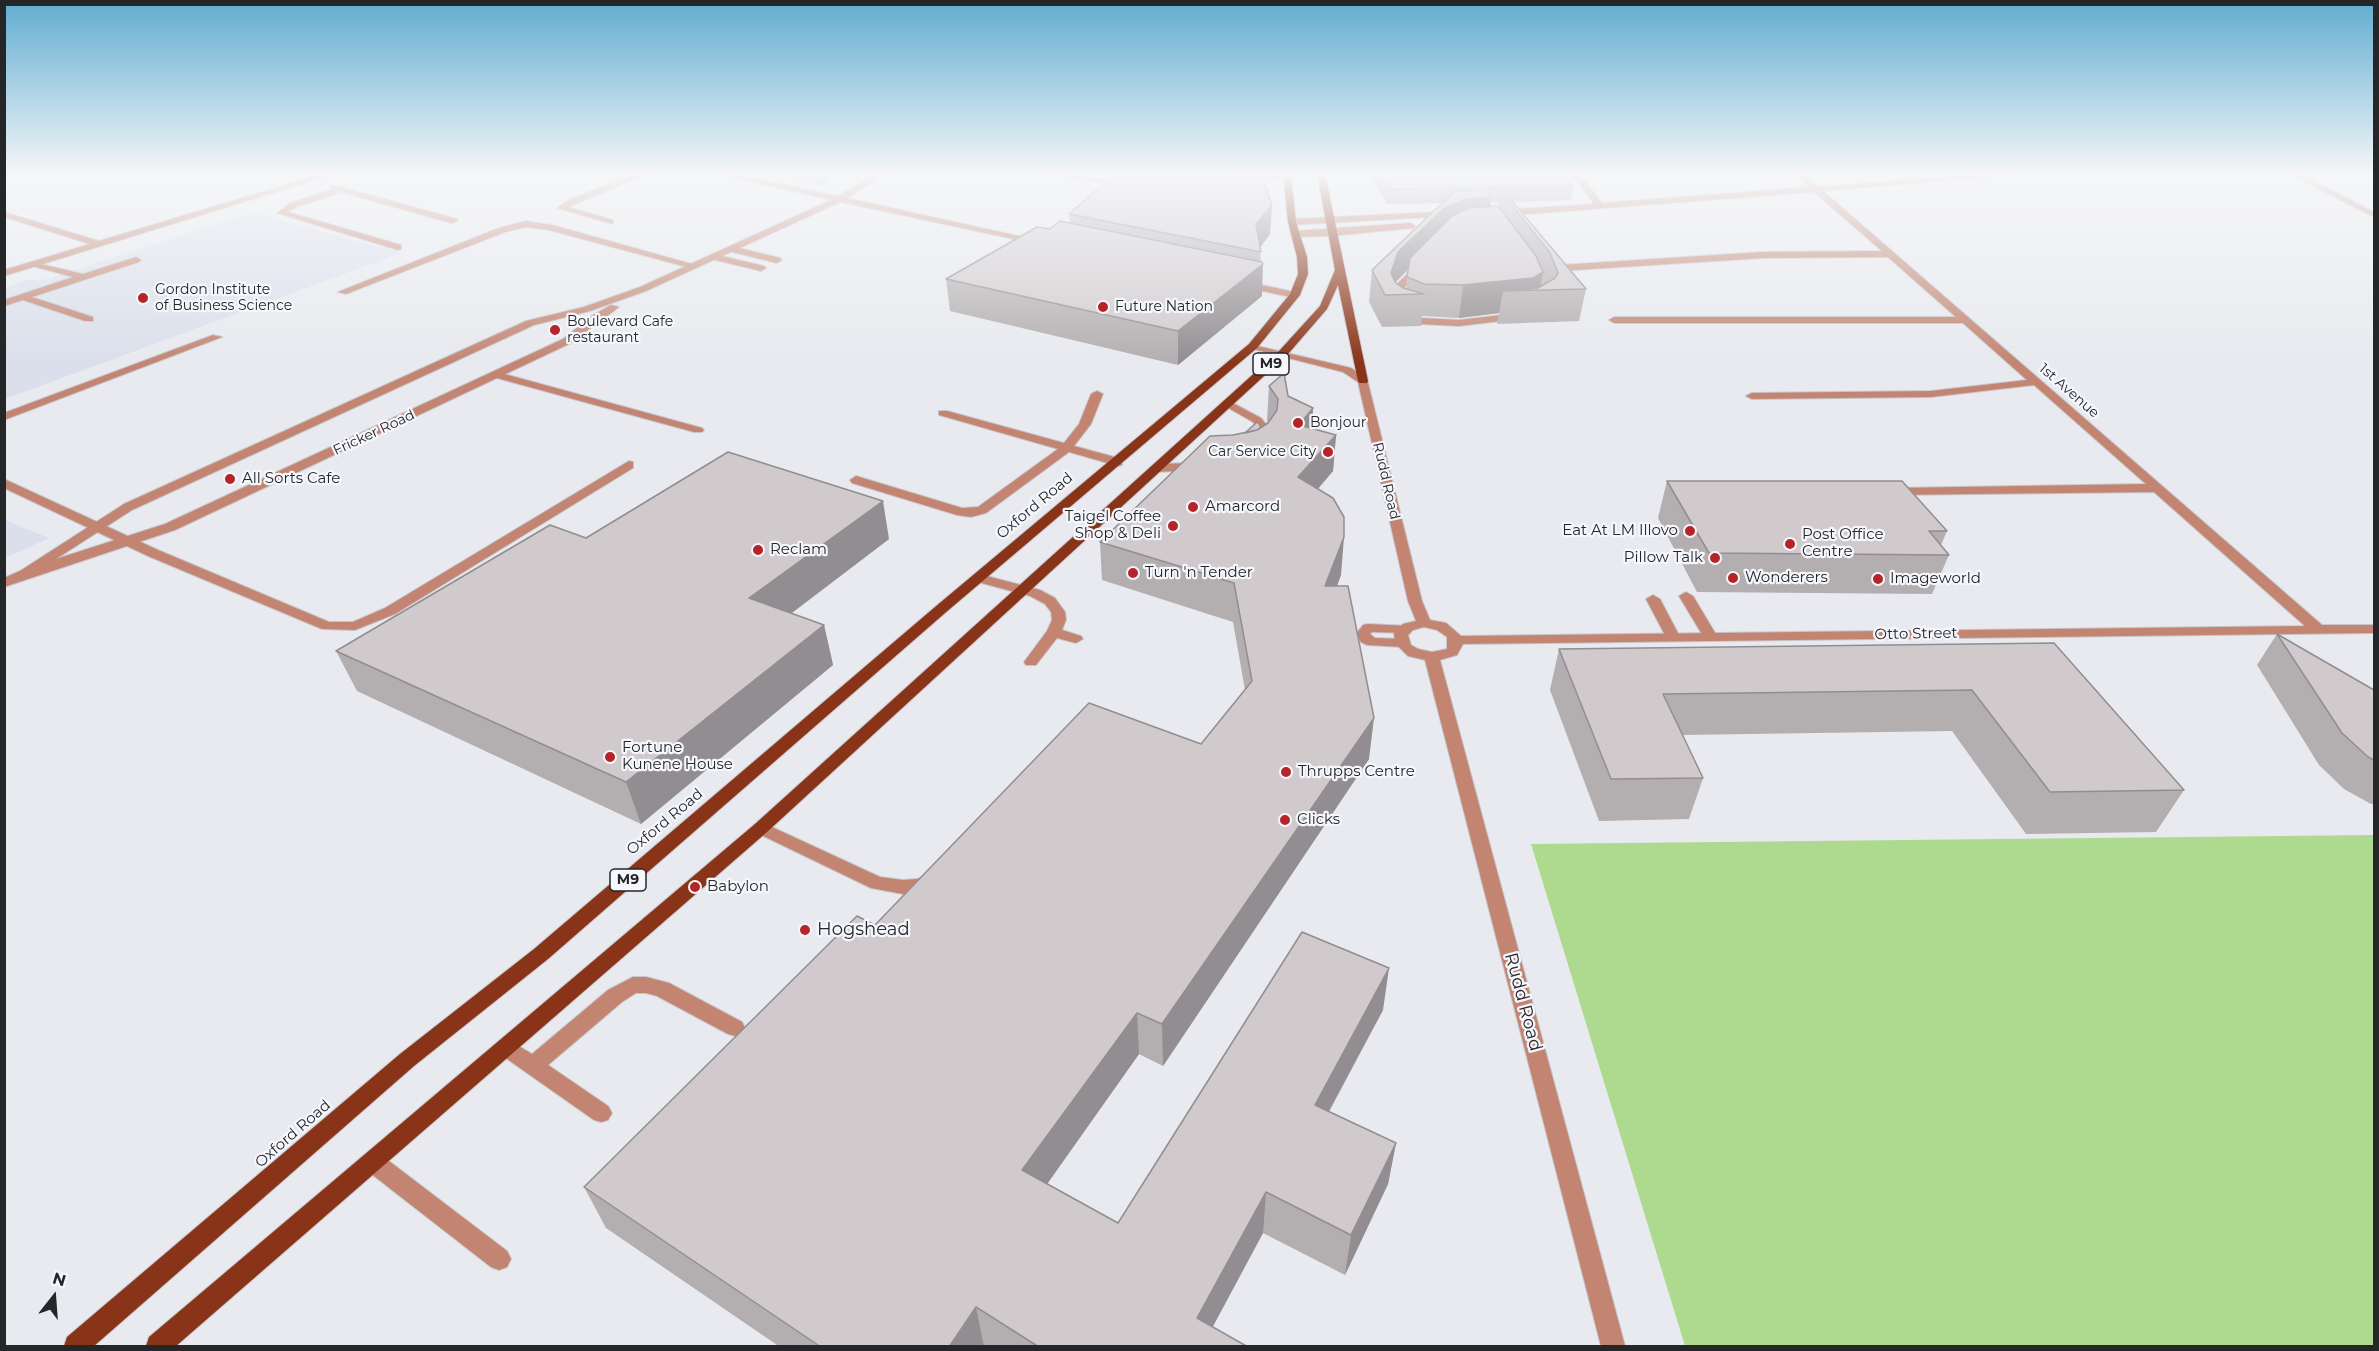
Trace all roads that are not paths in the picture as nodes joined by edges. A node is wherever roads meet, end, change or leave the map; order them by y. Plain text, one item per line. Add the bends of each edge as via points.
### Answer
1 (77, 237) edge
2 (121, 237) edge
3 (139, 237) edge
4 (366, 237) edge
5 (484, 237) edge
6 (586, 237) edge
7 (757, 237) edge
8 (1017, 237) edge
9 (1295, 237) edge
10 (1333, 237) edge
11 (1871, 237) edge
12 (99, 244) junction
13 (1049, 244) edge
14 (398, 246) dead end
15 (731, 249) junction
16 (1890, 254) junction
17 (714, 257) junction
18 (1427, 258) edge
19 (136, 260) dead end
20 (777, 260) dead end
21 (35, 264) junction
22 (694, 266) junction
23 (46, 267) junction
24 (760, 268) dead end
25 (1560, 268) edge
26 (1340, 270) junction
27 (4, 273) edge
28 (83, 278) junction
29 (4, 280) edge
30 (1236, 283) edge
31 (643, 289) junction
32 (343, 292) dead end
33 (1295, 295) junction
34 (23, 297) junction
35 (4, 303) edge
36 (1531, 315) dead end
37 (88, 319) dead end
38 (1614, 320) dead end
39 (1965, 320) junction
40 (218, 337) dead end
41 (1253, 345) junction
42 (1284, 352) junction
43 (497, 375) junction
44 (1363, 381) junction
45 (2035, 381) junction
46 (1097, 394) dead end
47 (1752, 396) dead end
48 (1227, 404) junction
49 (943, 413) dead end
50 (4, 417) edge
51 (698, 430) dead end
52 (1067, 448) junction
53 (1261, 454) edge
54 (1118, 462) junction
55 (629, 465) dead end
56 (1210, 466) edge
57 (1156, 468) junction
58 (856, 480) dead end
59 (4, 483) edge
60 (2157, 488) junction
61 (1877, 492) edge
62 (97, 526) junction
63 (133, 541) junction
64 (25, 574) junction
65 (979, 578) junction
66 (4, 583) edge
67 (1022, 590) junction
68 (1686, 596) dead end
69 (1653, 598) dead end
70 (1424, 623) junction
71 (2374, 629) edge
72 (2319, 630) junction
73 (1054, 632) junction
74 (1710, 636) junction
75 (1673, 637) junction
76 (1076, 639) dead end
77 (1457, 640) junction
78 (1432, 657) junction
79 (1030, 662) dead end
80 (761, 828) junction
81 (948, 868) edge
82 (735, 1028) dead end
83 (507, 1048) junction
84 (534, 1066) junction
85 (601, 1113) dead end
86 (373, 1162) junction
87 (499, 1259) dead end
88 (75, 1347) edge
89 (158, 1347) edge
90 (1613, 1347) edge

1 - 12 street
2 - 12 street
3 - 23 street
4 - 14 street
5 - 32 street
6 - 22 street
7 - 15 street, Fricker Road
8 - 13 street
9 - 33 main road, Oxford Road / M9 via 1303,274
10 - 26 main road
11 - 16 street, 1st Avenue
12 - 21 street
15 - 17 street, Fricker Road
15 - 20 street
16 - 25 street via 1763,255
16 - 39 street, 1st Avenue
17 - 22 street, Fricker Road
17 - 24 street
18 - 36 street via 1399,287 1395,306 1404,316 1419,321 1459,323
19 - 28 street
21 - 23 street
21 - 27 street
22 - 31 street, Fricker Road
23 - 28 street
23 - 29 street
26 - 42 main road, M9 via 1324,307
26 - 44 main road
28 - 34 street
30 - 33 street
31 - 43 street, Fricker Road via 567,341
31 - 62 street, Fricker Road via 587,309 530,323 128,507
33 - 41 main road, Oxford Road / M9
34 - 35 street
34 - 37 street
38 - 39 street
39 - 45 street, 1st Avenue
40 - 50 street
41 - 42 street
41 - 54 main road, Oxford Road / M9
42 - 44 street via 1347,370
42 - 48 main road, M9
43 - 51 street
43 - 63 street, Fricker Road via 272,481
44 - 70 street, Rudd Road via 1415,601
45 - 47 street via 1943,393
45 - 60 street, 1st Avenue
46 - 52 street via 1085,424
48 - 53 street via 1262,425 1268,434 1268,444
48 - 57 main road, M9
49 - 52 street
52 - 54 street
52 - 58 street via 982,510 971,513
54 - 65 main road, Oxford Road / M9
55 - 63 street via 390,611 355,626 327,626
56 - 57 street
57 - 67 main road, M9
59 - 62 street
60 - 61 street
60 - 72 street, 1st Avenue
62 - 63 street
62 - 64 street, Fricker Road
63 - 64 street, Fricker Road
64 - 66 street, Fricker Road
65 - 67 street
65 - 88 main road, Oxford Road / M9 via 541,954 407,1060
67 - 73 street via 1050,601 1058,612
67 - 80 main road, M9
68 - 74 street
69 - 75 street
70 - 77 street via 1449,630
70 - 78 street via 1413,625 1403,636 1413,653
71 - 72 street, Otto Street
72 - 74 street, Otto Street
73 - 76 street
73 - 79 street
74 - 75 street, Otto Street
75 - 77 street, Otto Street
77 - 78 street via 1452,652
78 - 90 street, Rudd Road
80 - 81 street via 877,883 918,886 934,880
80 - 83 main road, M9
82 - 84 street via 662,989 633,985
83 - 84 street
83 - 86 main road, M9
84 - 85 street
86 - 87 street
86 - 89 main road, M9

